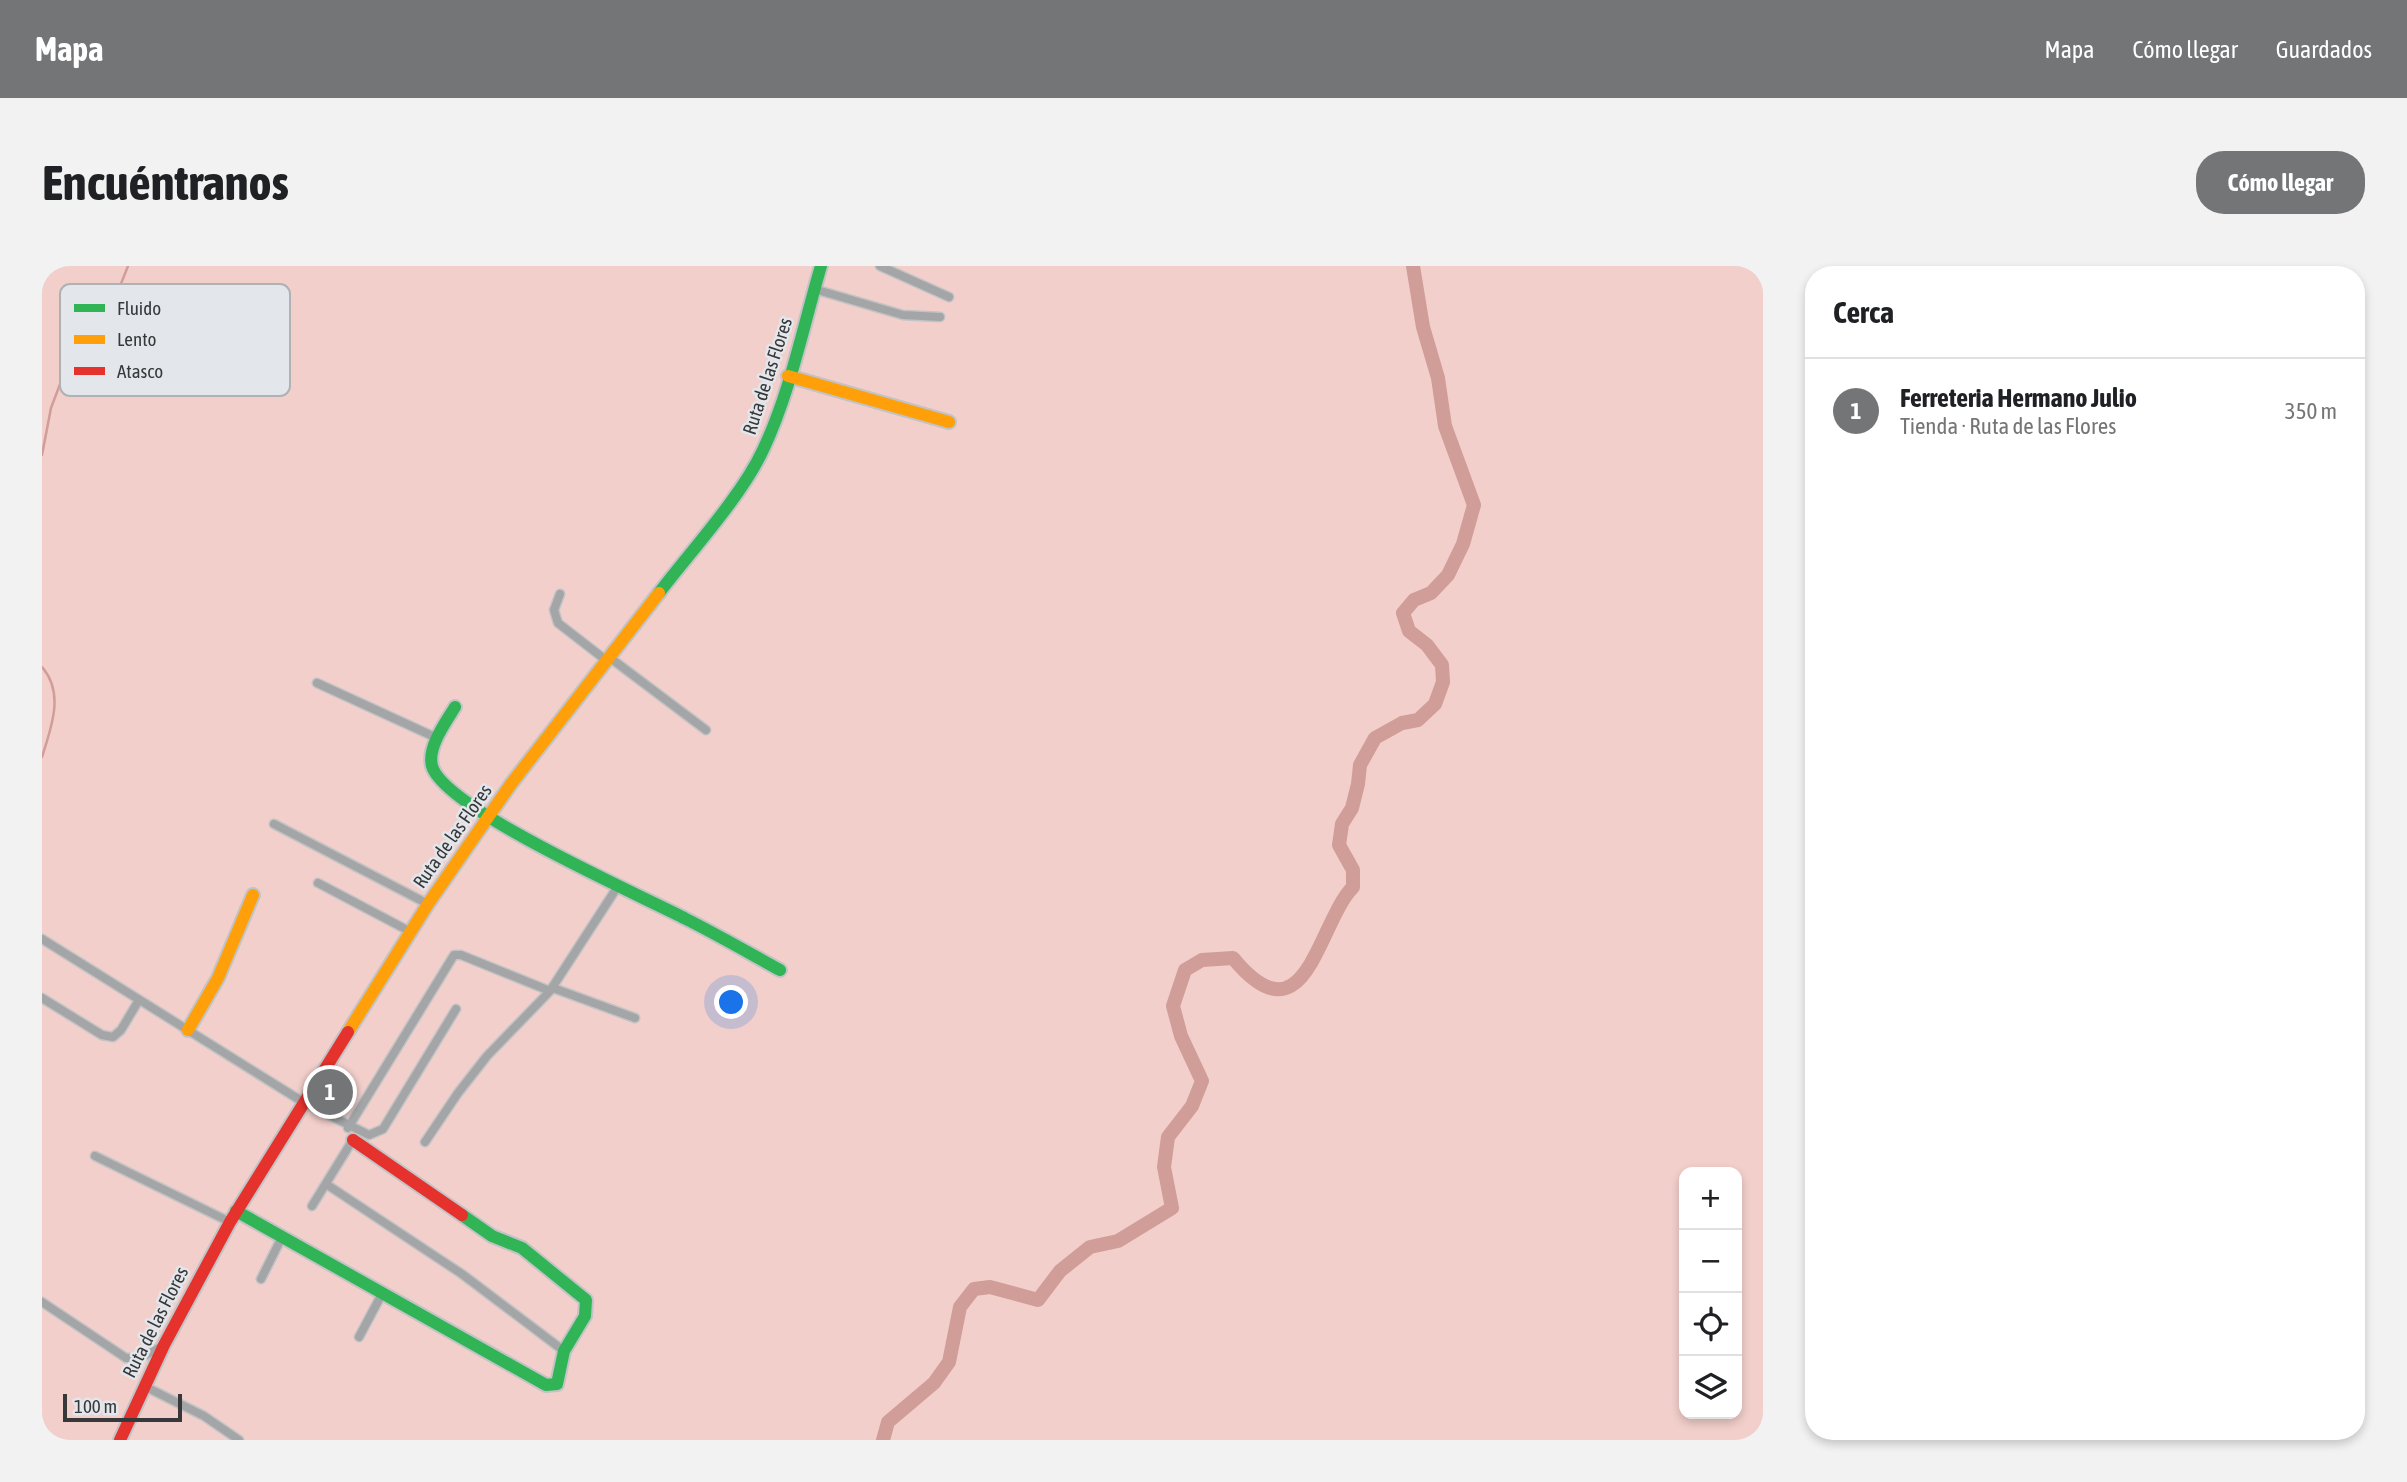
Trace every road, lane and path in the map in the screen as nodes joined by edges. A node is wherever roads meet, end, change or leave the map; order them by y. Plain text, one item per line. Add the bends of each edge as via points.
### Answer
1 (821, 266) edge
2 (880, 266) edge
3 (814, 289) junction
4 (949, 297) dead end
5 (940, 317) dead end
6 (788, 376) junction
7 (949, 422) dead end
8 (560, 594) dead end
9 (608, 659) junction
10 (317, 683) dead end
11 (456, 707) dead end
12 (706, 730) dead end
13 (437, 738) junction
14 (490, 815) junction
15 (274, 824) dead end
16 (318, 883) dead end
17 (618, 886) junction
18 (253, 895) dead end
19 (428, 904) junction
20 (411, 932) junction
21 (42, 939) edge
22 (780, 970) dead end
23 (551, 989) junction
24 (42, 998) edge
25 (139, 1000) junction
26 (456, 1009) dead end
27 (635, 1018) dead end
28 (188, 1030) junction
29 (303, 1102) junction
30 (352, 1133) junction
31 (425, 1142) dead end
32 (94, 1156) dead end
33 (326, 1184) junction
34 (312, 1206) dead end
35 (233, 1217) junction
36 (282, 1237) junction
37 (261, 1279) dead end
38 (383, 1292) junction
39 (42, 1302) edge
40 (359, 1337) dead end
41 (164, 1345) junction
42 (564, 1351) junction
43 (144, 1387) junction
44 (120, 1440) edge
45 (239, 1440) edge

1 - 3 street, Ruta de las Flores
2 - 4 street
3 - 5 street via 903,315
3 - 6 street, Ruta de las Flores
6 - 7 street
6 - 9 street, Ruta de las Flores via 774,424 748,476
8 - 9 street via 554,610 558,623
9 - 12 street
9 - 14 street, Ruta de las Flores
10 - 13 street
11 - 13 street
13 - 14 street via 432,772
14 - 17 street via 511,832
14 - 19 street, Ruta de las Flores
15 - 19 street
16 - 20 street
17 - 22 street
17 - 23 street
18 - 28 street via 218,978
19 - 20 street, Ruta de las Flores
20 - 29 street, Ruta de las Flores
21 - 25 street
23 - 27 street
23 - 30 street via 454,955
23 - 31 street via 487,1056
24 - 25 street via 102,1035 113,1037
25 - 28 street
26 - 30 street via 383,1129 374,1135
28 - 29 street
29 - 30 street
29 - 35 street, Ruta de las Flores
30 - 33 street
30 - 42 street via 492,1236 522,1248 579,1292 588,1307
32 - 35 street
33 - 34 street
33 - 42 street via 462,1274
35 - 36 street
35 - 41 street, Ruta de las Flores
36 - 37 street
36 - 38 street
38 - 40 street
38 - 42 street via 546,1385 557,1384
39 - 41 street via 126,1357 141,1358
41 - 43 street, Ruta de las Flores
43 - 44 street, Ruta de las Flores
43 - 45 street

